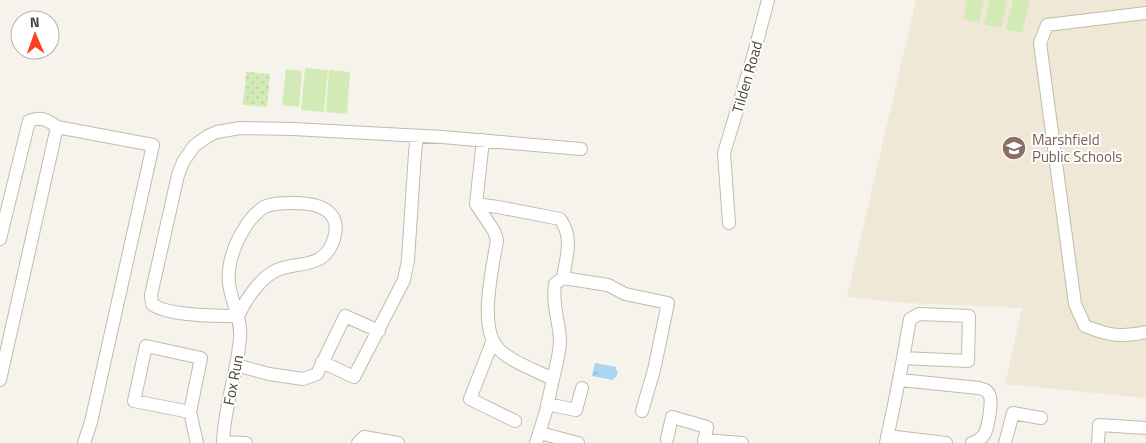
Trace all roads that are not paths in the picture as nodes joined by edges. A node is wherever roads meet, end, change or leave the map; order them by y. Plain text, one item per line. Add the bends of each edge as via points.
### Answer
1 (768, 0) edge
2 (1146, 13) edge
3 (57, 126) junction
4 (418, 136) junction
5 (483, 140) junction
6 (581, 149) dead end
7 (476, 204) junction
8 (729, 223) dead end
9 (0, 239) edge
10 (563, 278) junction
11 (238, 316) junction
12 (379, 331) junction
13 (1146, 332) edge
14 (493, 340) junction
15 (903, 358) junction
16 (322, 362) junction
17 (236, 365) junction
18 (552, 379) junction
19 (0, 380) edge
20 (899, 383) junction
21 (582, 388) dead end
22 (547, 404) junction
23 (190, 412) junction
24 (642, 412) dead end
25 (1041, 418) dead end
26 (515, 421) dead end
27 (1146, 428) edge
28 (538, 438) edge
29 (667, 439) dead end
30 (887, 440) edge
31 (223, 442) edge
32 (704, 442) edge
33 (84, 443) edge
34 (197, 443) edge
35 (246, 443) edge
36 (358, 443) edge
37 (398, 443) edge
38 (577, 443) edge
39 (742, 443) edge
40 (946, 443) edge
41 (972, 443) edge
42 (1005, 443) edge
43 (1098, 443) edge

1 - 8 street, Tilden Road via 724,153
2 - 13 street via 1047,25 1040,43 1075,304 1085,326 1106,334 1130,336
3 - 9 street via 47,119 29,121
3 - 19 street
3 - 33 street via 153,145
4 - 5 street
4 - 11 street via 240,128 217,132 194,146 178,175 151,295 152,304 159,310
4 - 12 street via 408,260 404,280
5 - 6 street
5 - 7 street
7 - 10 street via 560,219 569,241
7 - 14 street via 497,240 488,302
10 - 18 street via 555,284 554,306 560,342
10 - 24 street via 608,285 625,294 668,303
11 - 11 street, Fox Run via 261,283 273,272 317,261 326,254 335,235 335,223 323,207 306,203 275,204 265,207 250,220 233,251 230,267 229,283
11 - 17 street, Fox Run via 241,335
12 - 16 street via 354,377
12 - 16 street via 345,316
14 - 18 street via 504,353
14 - 26 street via 470,399
15 - 15 street via 910,319 919,314 969,316 968,361
15 - 20 street
16 - 17 street via 316,374 303,379
17 - 31 street, Fox Run
18 - 22 street
20 - 30 street
20 - 41 street via 987,391 992,401 986,432 980,440
21 - 22 street via 576,410
22 - 28 street
23 - 23 street via 201,358 146,346 134,402
23 - 34 street
25 - 42 street via 1013,413
27 - 43 street via 1099,426
28 - 38 street
29 - 32 street via 672,417 707,427
30 - 40 street
31 - 35 street
32 - 39 street
36 - 37 street via 364,437

